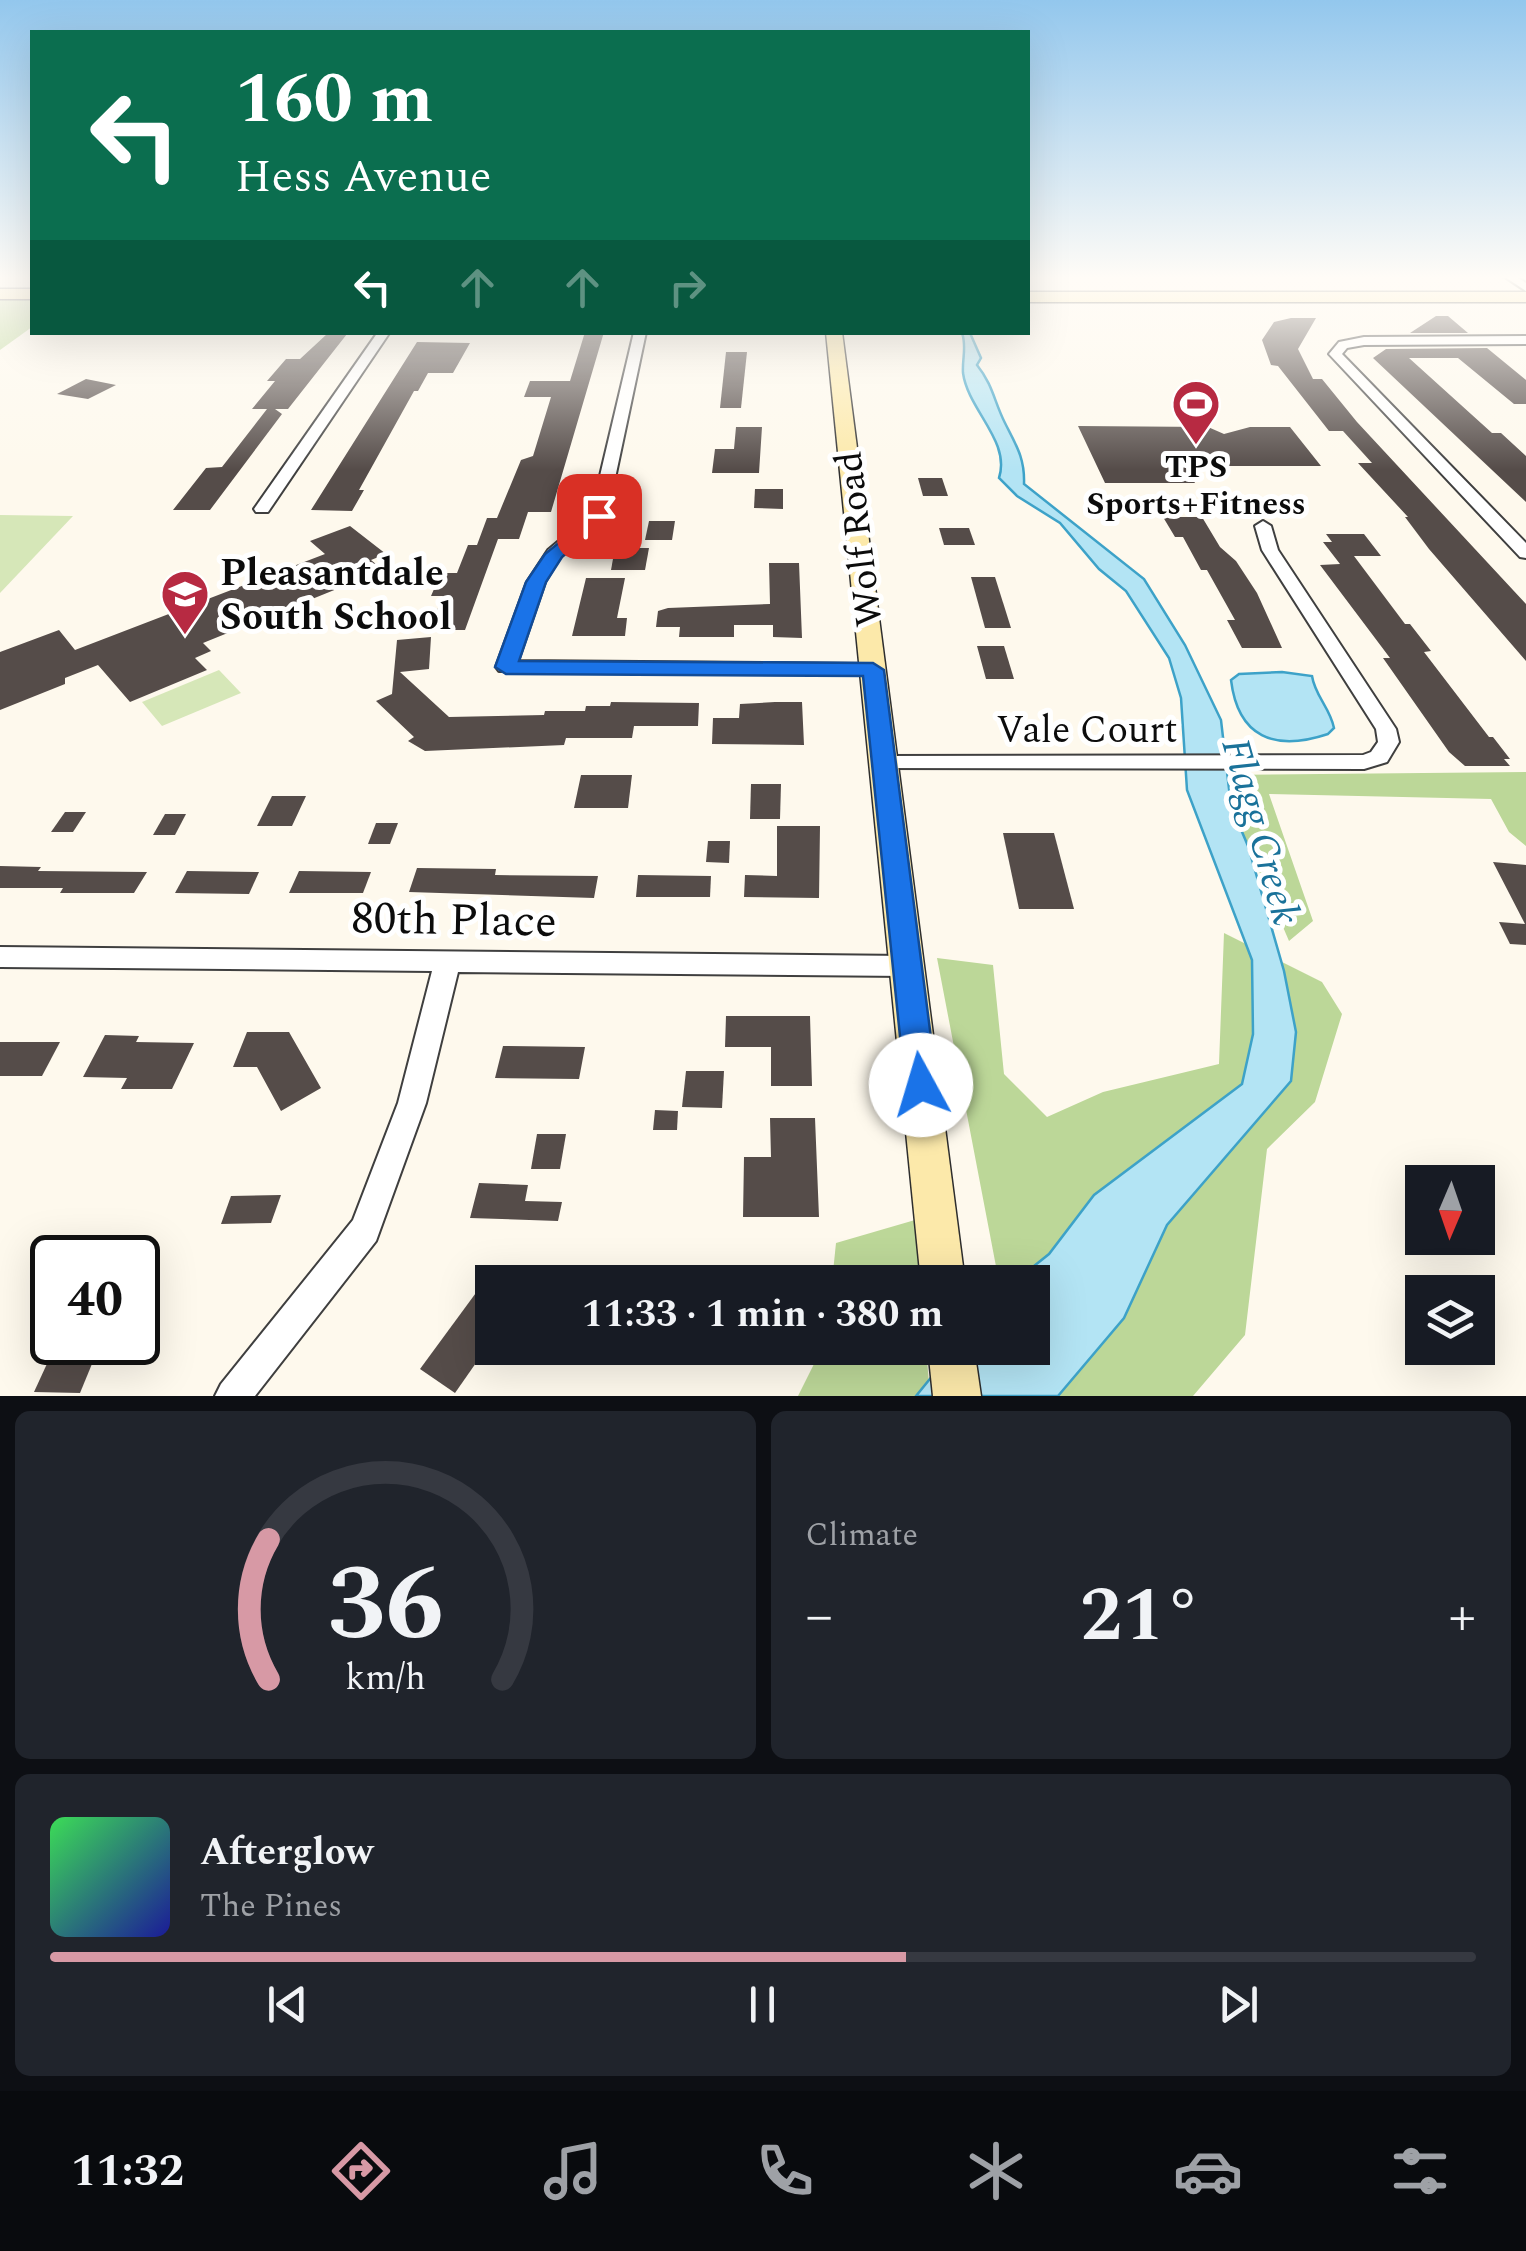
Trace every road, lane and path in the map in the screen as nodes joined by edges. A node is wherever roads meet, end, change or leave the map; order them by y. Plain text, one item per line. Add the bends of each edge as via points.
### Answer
1 (378, 340) edge
2 (638, 340) edge
3 (835, 340) edge
4 (1507, 340) edge
5 (262, 509) dead end
6 (1263, 526) dead end
7 (1526, 554) edge
8 (873, 670) junction
9 (884, 764) junction
10 (0, 957) edge
11 (448, 960) junction
12 (908, 966) junction
13 (941, 1265) edge
14 (953, 1365) edge
15 (233, 1396) edge
16 (956, 1396) edge

1 - 5 street
2 - 8 street via 599,516 554,554 536,582 506,667
3 - 8 street, Wolf Road
4 - 7 street via 1356,342 1336,354
6 - 9 street, Vale Court via 1270,550 1386,730 1389,742 1379,757
8 - 9 street, Wolf Road
9 - 12 street, Wolf Road
10 - 11 street, 80th Place
11 - 12 street, 80th Place
11 - 15 street via 412,1104 365,1230
12 - 13 street, Wolf Road
14 - 16 street

